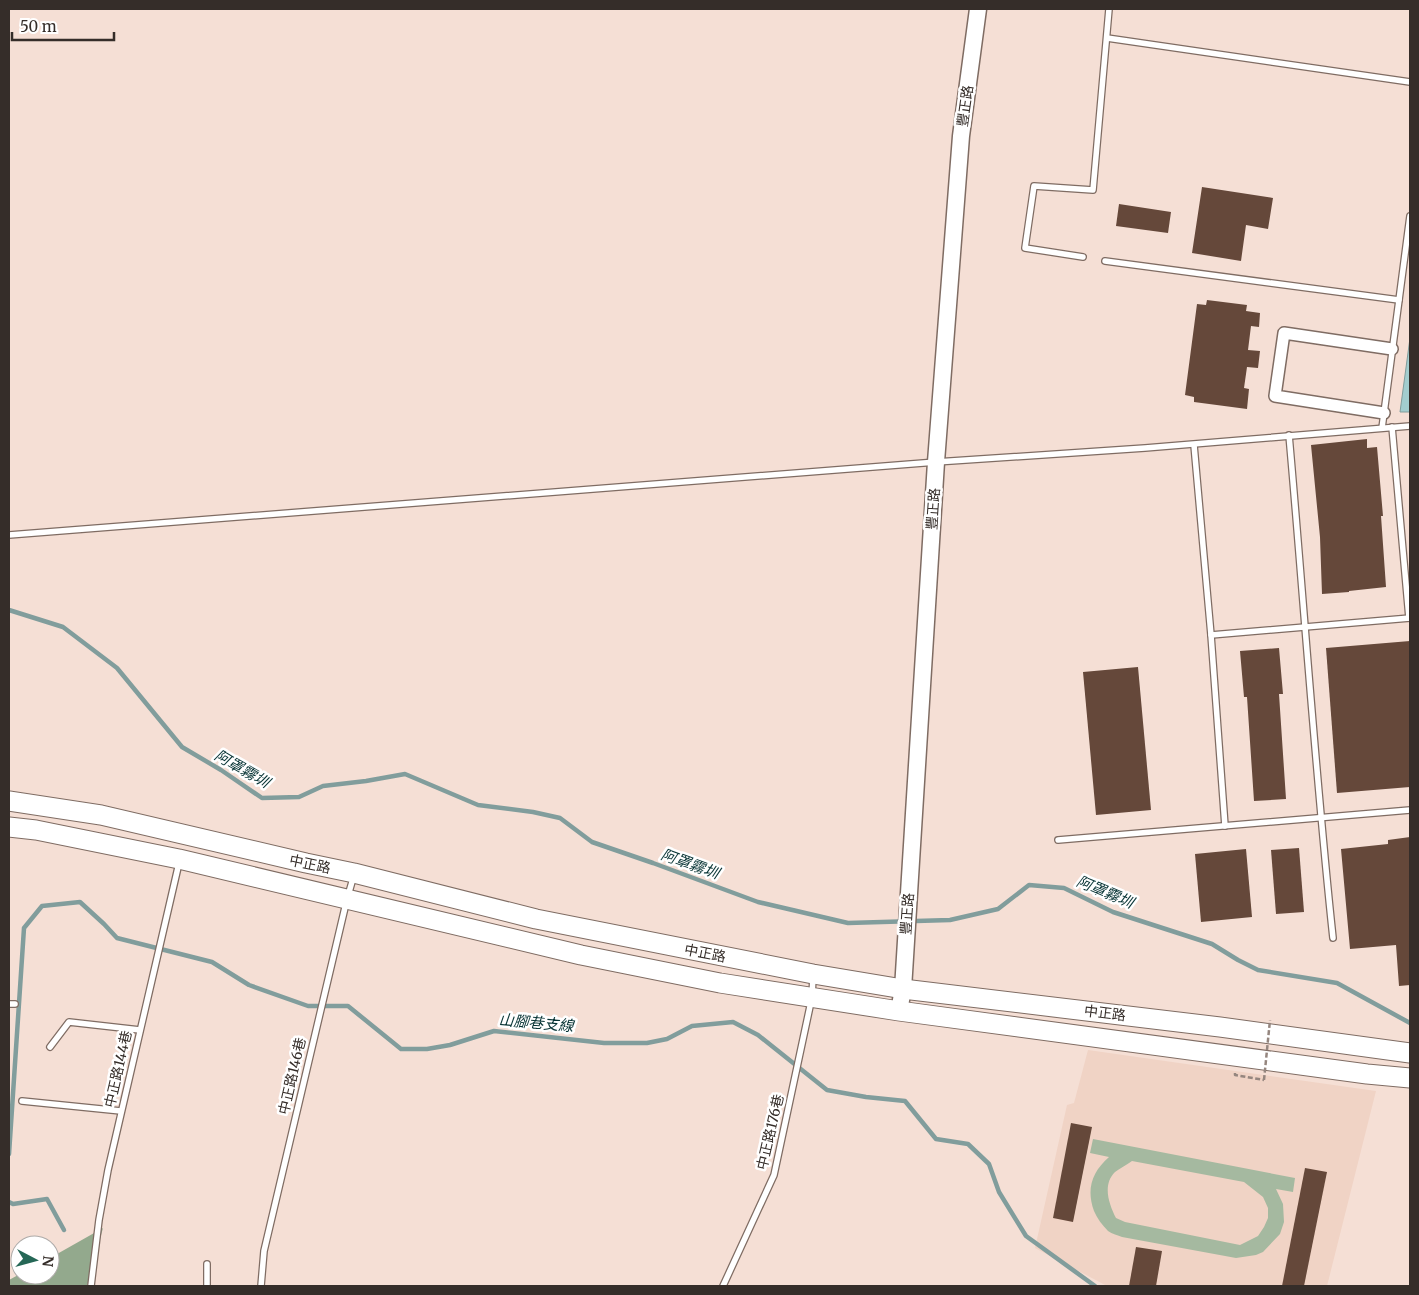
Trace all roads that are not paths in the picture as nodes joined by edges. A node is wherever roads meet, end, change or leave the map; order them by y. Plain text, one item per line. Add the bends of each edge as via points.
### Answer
1 (978, 9) edge
2 (1109, 9) edge
3 (1107, 38) junction
4 (1410, 82) edge
5 (1410, 216) edge
6 (1083, 257) dead end
7 (1105, 261) dead end
8 (1398, 300) junction
9 (1392, 349) junction
10 (1384, 413) junction
11 (1410, 426) edge
12 (1392, 427) junction
13 (1382, 428) junction
14 (1289, 435) junction
15 (1194, 445) junction
16 (936, 462) junction
17 (9, 535) edge
18 (1410, 618) edge
19 (1306, 627) junction
20 (1211, 636) junction
21 (9, 802) edge
22 (1410, 810) edge
23 (1320, 818) junction
24 (1225, 826) junction
25 (9, 827) edge
26 (1058, 840) dead end
27 (179, 859) junction
28 (354, 873) junction
29 (347, 899) junction
30 (1333, 938) dead end
31 (813, 974) junction
32 (903, 989) junction
33 (812, 997) junction
34 (899, 1011) junction
35 (140, 1030) junction
36 (50, 1047) dead end
37 (1410, 1053) edge
38 (1410, 1078) edge
39 (22, 1101) dead end
40 (121, 1112) junction
41 (207, 1264) dead end
42 (92, 1286) edge
43 (207, 1286) edge
44 (262, 1286) edge
45 (723, 1286) edge

1 - 16 street, 豐正路 via 961,136
2 - 3 lane
3 - 4 lane
3 - 6 lane via 1093,190 1034,186 1025,248
5 - 8 lane
7 - 8 lane
8 - 9 lane
9 - 10 lane
9 - 10 street via 1284,333 1274,396
10 - 13 lane
11 - 12 lane
12 - 13 lane
12 - 18 lane
13 - 14 lane
14 - 15 lane
14 - 19 lane
15 - 16 lane
15 - 20 lane
16 - 17 lane
16 - 32 street, 豐正路
18 - 19 lane
19 - 20 lane
19 - 23 lane
20 - 24 lane
21 - 28 main road, 中正路 via 101,815
22 - 23 lane
23 - 24 lane
23 - 30 lane
24 - 26 lane
25 - 27 main road, 中正路
27 - 29 main road, 中正路
27 - 35 lane, 中正路144巷
28 - 29 lane, 中正路146巷
28 - 31 main road, 中正路 via 536,919
29 - 33 main road, 中正路 via 581,955 720,983
29 - 44 lane, 中正路146巷 via 264,1252
31 - 32 main road, 中正路
31 - 33 lane, 中正路176巷
32 - 34 street, 豐正路
32 - 37 main road, 中正路
33 - 34 main road, 中正路
33 - 45 lane, 中正路176巷 via 774,1175
34 - 38 main road, 中正路
35 - 36 lane via 69,1022
35 - 40 lane, 中正路144巷
39 - 40 lane
40 - 42 lane, 中正路144巷 via 99,1220
41 - 43 lane

